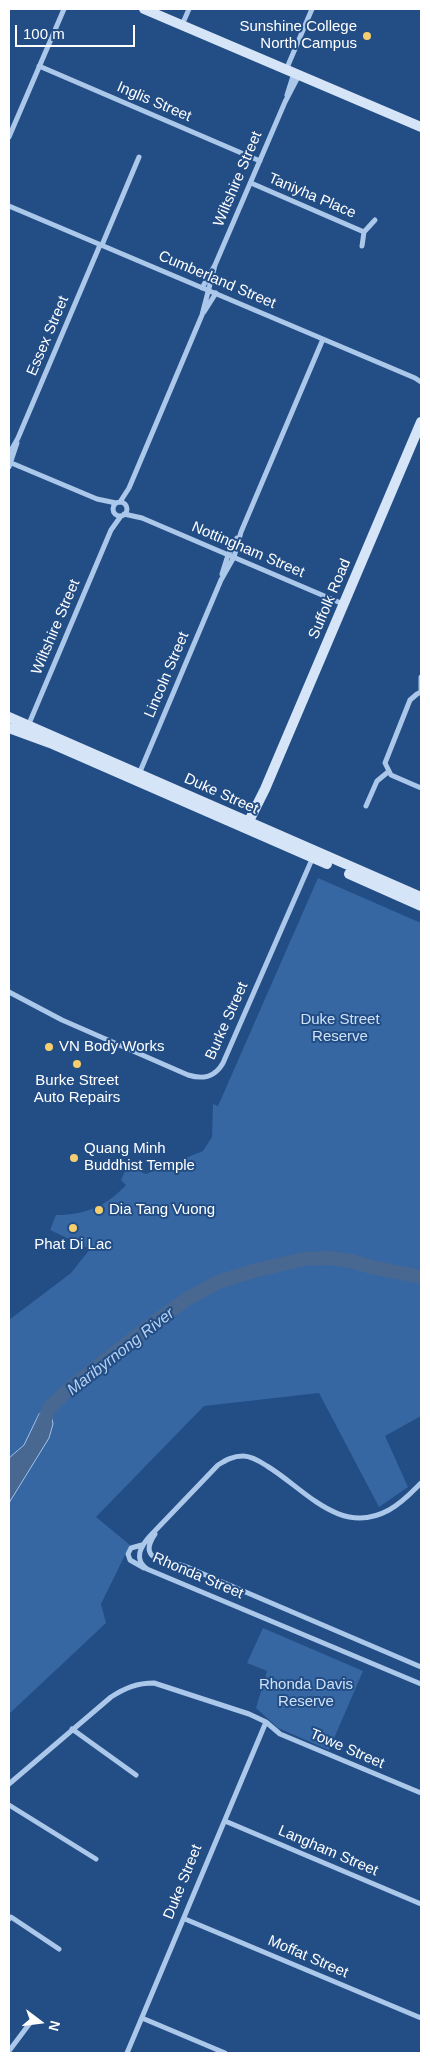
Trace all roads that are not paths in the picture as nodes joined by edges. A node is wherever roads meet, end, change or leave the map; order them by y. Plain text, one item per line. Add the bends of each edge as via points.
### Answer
1 (64, 9) edge
2 (144, 9) edge
3 (189, 9) edge
4 (312, 9) edge
5 (182, 25) junction
6 (39, 66) junction
7 (293, 73) junction
8 (421, 127) edge
9 (9, 137) edge
10 (139, 158) dead end
11 (260, 161) junction
12 (250, 183) junction
13 (9, 206) edge
14 (375, 220) dead end
15 (364, 232) junction
16 (101, 245) junction
17 (362, 246) dead end
18 (215, 265) junction
19 (202, 288) junction
20 (208, 290) junction
21 (216, 293) junction
22 (202, 315) junction
23 (323, 339) junction
24 (419, 380) edge
25 (421, 422) edge
26 (18, 438) junction
27 (9, 454) edge
28 (10, 464) edge
29 (129, 488) junction
30 (97, 499) junction
31 (118, 503) junction
32 (121, 511) junction
33 (231, 556) junction
34 (344, 604) junction
35 (421, 677) edge
36 (9, 717) edge
37 (9, 728) edge
38 (26, 729) junction
39 (388, 772) junction
40 (137, 777) junction
41 (421, 788) edge
42 (366, 806) dead end
43 (250, 826) junction
44 (314, 855) junction
45 (421, 897) edge
46 (421, 906) edge
47 (9, 992) edge
48 (421, 1483) edge
49 (159, 1527) junction
50 (142, 1545) junction
51 (147, 1569) junction
52 (421, 1667) edge
53 (421, 1684) edge
54 (266, 1722) junction
55 (72, 1730) junction
56 (136, 1774) dead end
57 (9, 1784) edge
58 (421, 1794) edge
59 (9, 1805) edge
60 (225, 1821) junction
61 (96, 1859) dead end
62 (421, 1904) edge
63 (9, 1919) edge
64 (184, 1919) junction
65 (59, 1949) dead end
66 (142, 2018) junction
67 (421, 2018) edge
68 (30, 2023) dead end
69 (9, 2050) edge
70 (127, 2053) edge
71 (225, 2053) edge

1 - 6 street
2 - 5 street
3 - 5 street
4 - 7 street, Wiltshire Street
5 - 7 street
6 - 9 street
6 - 11 street, Inglis Street
7 - 8 street
7 - 11 street, Wiltshire Street via 285,102
10 - 16 street, Essex Street
11 - 12 street, Wiltshire Street
12 - 15 street, Taniyha Place
12 - 18 street, Wiltshire Street
13 - 16 street, Cumberland Street
14 - 15 street
15 - 17 street
16 - 19 street, Cumberland Street
16 - 26 street, Essex Street
18 - 19 street, Wiltshire Street
18 - 20 street, Wiltshire Street
19 - 20 street, Cumberland Street
20 - 21 street, Cumberland Street
20 - 22 street, Wiltshire Street
21 - 22 street, Wiltshire Street
21 - 23 street, Cumberland Street
22 - 29 street, Wiltshire Street
23 - 24 street, Cumberland Street
23 - 33 street, Lincoln Street
25 - 34 street, Suffolk Road
26 - 27 street, Essex Street
26 - 28 street, Essex Street
28 - 30 street, Nottingham Street
29 - 31 street, Wiltshire Street
29 - 32 street, Wiltshire Street
30 - 31 street, Nottingham Street
30 - 32 street, Nottingham Street
31 - 32 street, Wiltshire Street
31 - 32 street, Nottingham Street
32 - 33 street, Nottingham Street
32 - 38 street, Wiltshire Street
33 - 34 street, Nottingham Street
33 - 40 street, Lincoln Street
34 - 43 street, Suffolk Road
35 - 39 street via 421,692 410,700 386,758
36 - 38 street, Duke Street
37 - 38 street, Duke Street
38 - 40 street, Duke Street
39 - 41 street
39 - 42 street via 377,780
40 - 43 street, Duke Street
43 - 44 street, Duke Street
44 - 45 street, Duke Street
44 - 46 street, Duke Street
44 - 47 street, Burke Street via 223,1063 210,1076 188,1075 62,1020
48 - 49 street via 388,1511 373,1516 350,1517 326,1509 261,1462 245,1456 229,1458 218,1465
49 - 50 street, Rhonda Street
49 - 52 street, Rhonda Street via 148,1549 156,1559 187,1567
50 - 51 street, Rhonda Street via 139,1558
50 - 51 street via 131,1548 128,1554 131,1562
51 - 53 street, Rhonda Street
54 - 55 street, Towe Street via 168,1686 141,1683 111,1697
54 - 58 street, Towe Street via 280,1734
54 - 60 street, Duke Street
55 - 56 street
55 - 57 street, Towe Street
59 - 61 street
60 - 62 street, Langham Street
60 - 64 street, Duke Street
63 - 65 street via 11,1917
64 - 66 street, Duke Street
64 - 67 street, Moffat Street
66 - 70 street, Duke Street
66 - 71 street
68 - 69 street

